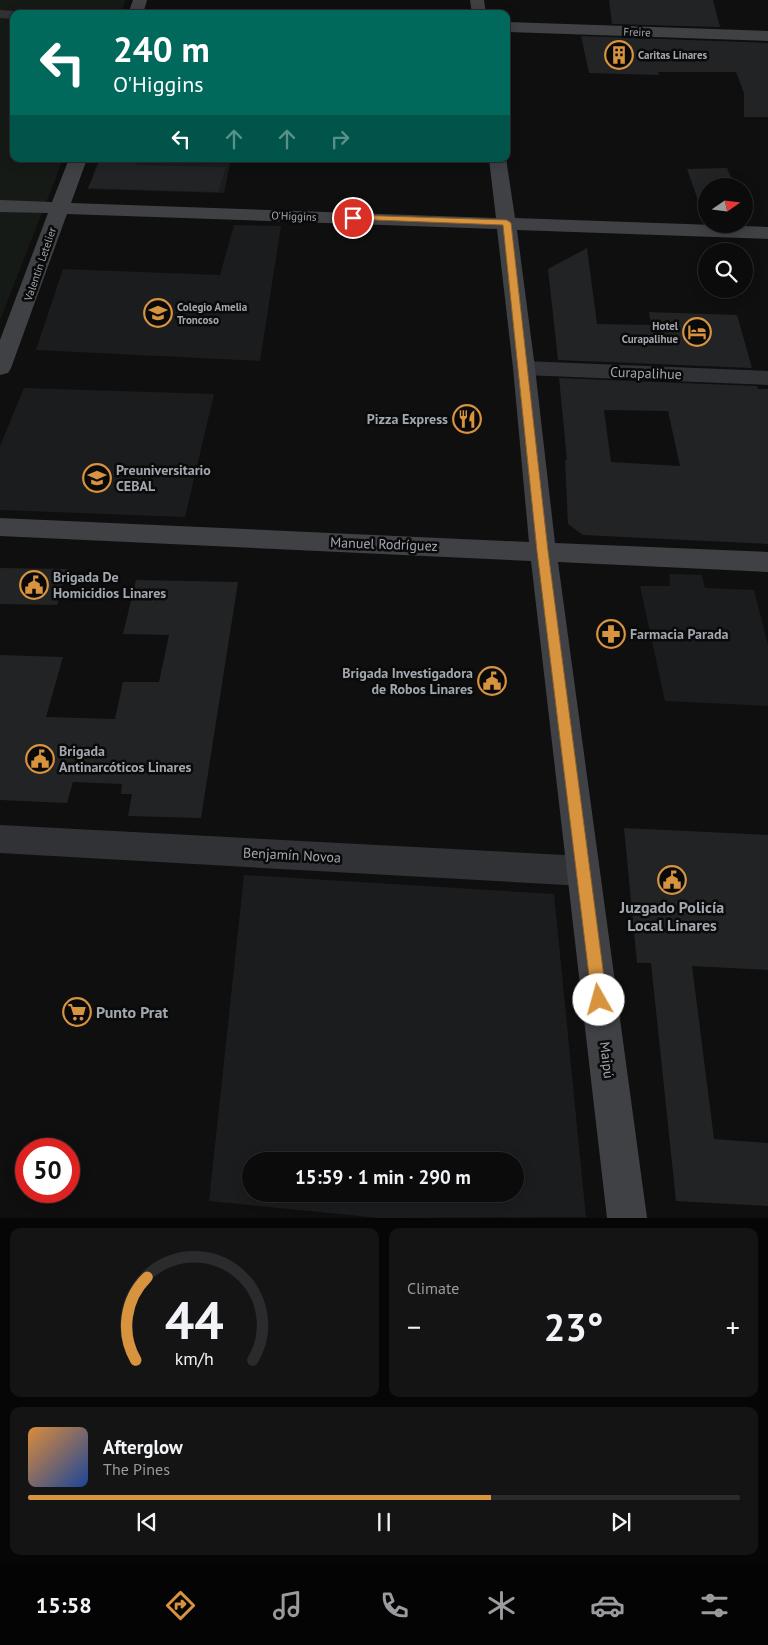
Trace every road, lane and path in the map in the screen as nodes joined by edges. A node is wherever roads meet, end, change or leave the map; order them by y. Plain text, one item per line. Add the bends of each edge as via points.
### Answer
1 (510, 27) edge
2 (768, 36) edge
3 (77, 162) edge
4 (498, 162) edge
5 (0, 206) edge
6 (59, 208) junction
7 (507, 223) junction
8 (768, 233) edge
9 (0, 368) edge
10 (524, 368) junction
11 (768, 378) edge
12 (0, 527) edge
13 (543, 551) junction
14 (768, 562) edge
15 (0, 839) edge
16 (583, 871) junction
17 (626, 1218) edge

1 - 2 main road, Freire
3 - 6 main road, Valentín Letelier
4 - 7 main road, Maipú
5 - 6 main road, O'Higgins
6 - 7 main road, O'Higgins
6 - 9 main road, Valentín Letelier
7 - 8 main road, O'Higgins
7 - 10 main road, Maipú
10 - 11 street, Curapalihue
10 - 13 main road, Maipú
12 - 13 main road, Manuel Rodríguez
13 - 14 main road, Manuel Rodríguez
13 - 16 main road, Maipú
15 - 16 street, Benjamín Novoa
16 - 17 main road, Maipú

